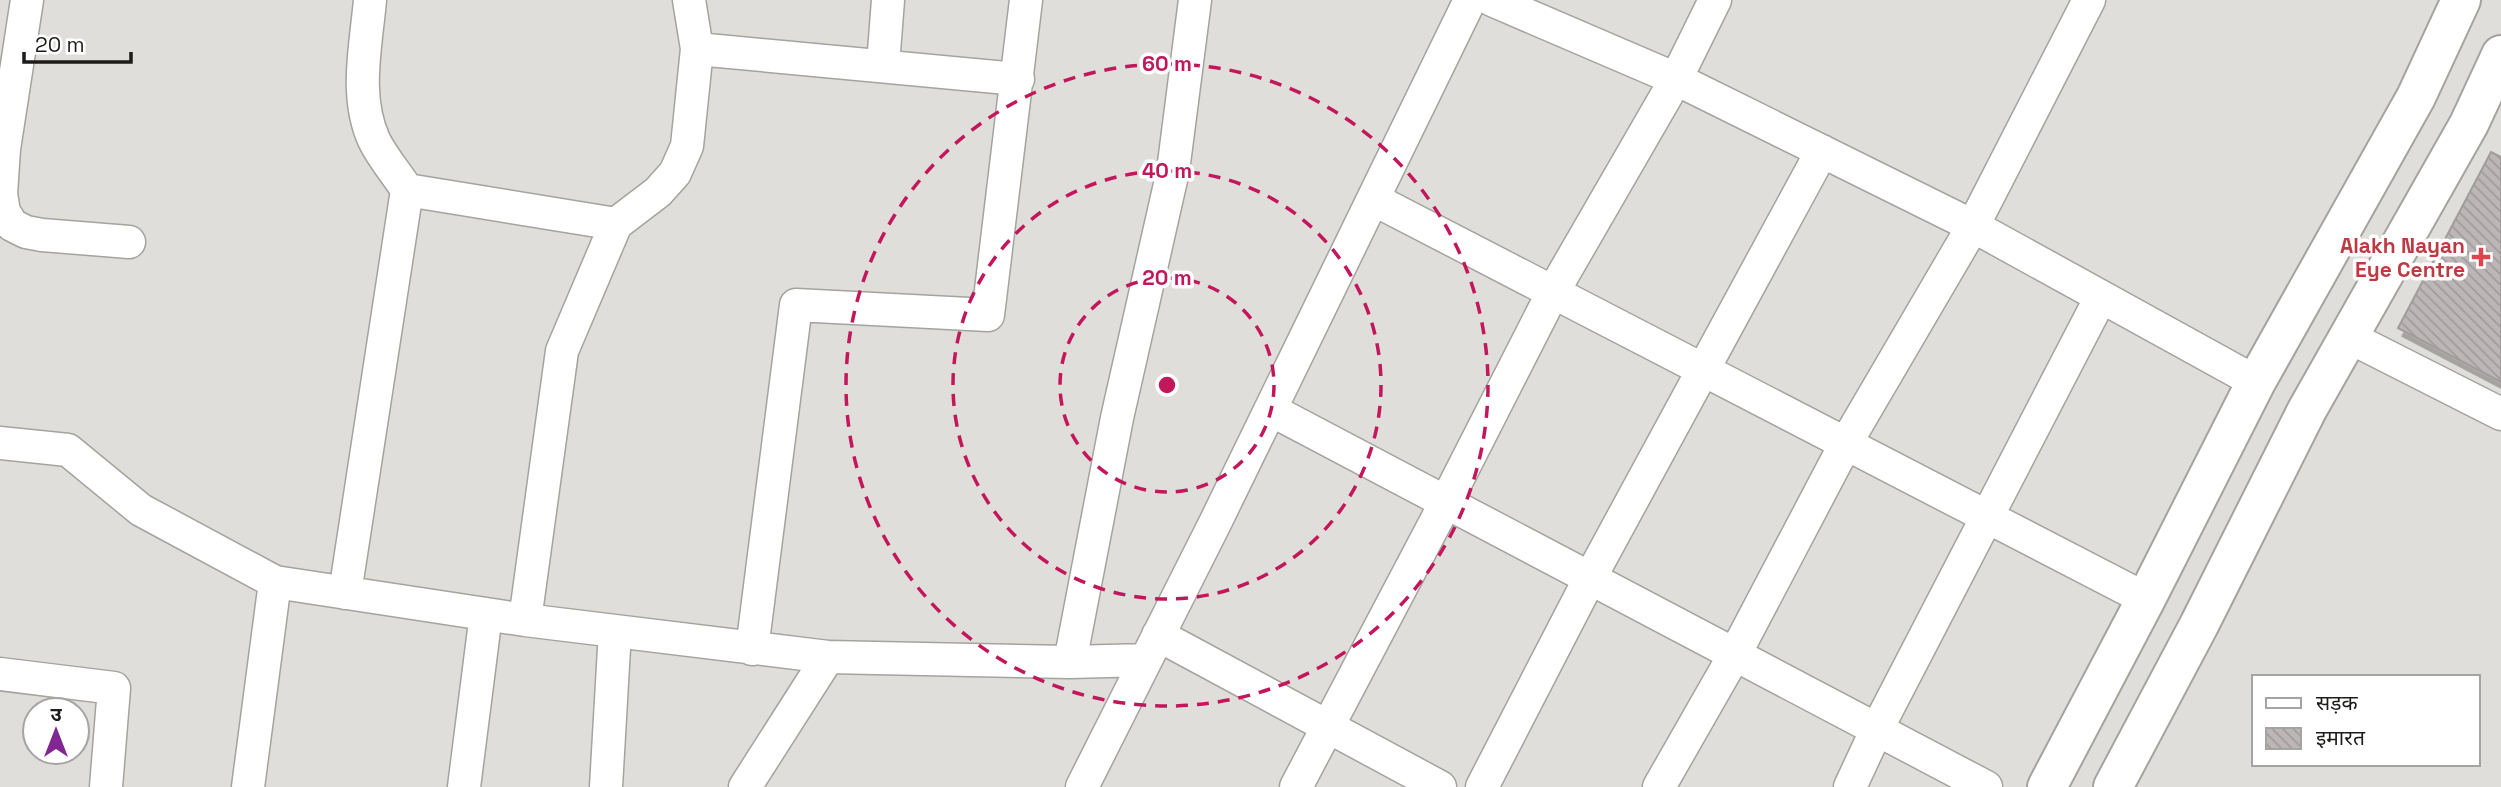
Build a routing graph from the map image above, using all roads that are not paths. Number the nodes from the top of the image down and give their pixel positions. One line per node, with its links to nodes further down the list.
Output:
1 (27, 0): 22 (street)
2 (370, 0): 18 (street)
3 (689, 0): 12 (street)
4 (888, 0): 14 (street)
5 (1027, 0): 15 (street)
6 (1195, 0): 45 (street)
7 (1470, 0): 19 (street)
8 (1492, 0): 16 (street)
9 (1716, 0): 16 (street)
10 (2089, 0): 21 (street)
11 (2461, 0): 27 (main road)
12 (697, 49): 14 (street); 20 (street)
13 (2501, 55): 25 (main road)
14 (883, 65): 15 (street)
15 (1018, 79): 42 (street)
16 (1676, 79): 17 (street); 23 (street)
17 (1822, 151): 21 (street); 26 (street)
18 (407, 190): 20 (street); 36 (street)
19 (1373, 199): 23 (street); 28 (street)
20 (616, 224): 39 (street)
21 (1973, 226): 24 (street); 31 (street)
22 (129, 243)
23 (1553, 292): 26 (street); 32 (street)
24 (2101, 297): 27 (street); 33 (street)
25 (2348, 337): 29 (street); 62 (main road)
26 (1704, 370): 31 (street); 34 (street)
27 (2256, 382): 37 (main road)
28 (1271, 410): 32 (street); 41 (street)
29 (2501, 414)
30 (0, 443): 35 (street)
31 (1846, 443): 33 (street); 43 (street)
32 (1446, 502): 34 (street); 47 (street)
33 (1988, 517): 37 (street); 48 (street)
34 (1590, 578): 43 (street); 57 (street)
35 (275, 582): 36 (street); 50 (street)
36 (345, 593): 38 (street)
37 (2146, 599): 61 (main road)
38 (486, 614): 39 (street); 51 (street)
39 (525, 620): 40 (street)
40 (614, 631): 42 (street); 52 (street)
41 (1152, 648): 45 (street); 47 (street); 54 (street)
42 (752, 649): 44 (street)
43 (1735, 654): 48 (street); 58 (street)
44 (828, 657): 45 (street); 53 (street)
45 (1070, 662)
46 (0, 674): 49 (street)
47 (1327, 726): 55 (street); 56 (street)
48 (1877, 729): 59 (street); 60 (street)
49 (106, 787)
50 (248, 787)
51 (464, 787)
52 (606, 787)
53 (745, 787)
54 (1082, 787)
55 (1296, 787)
56 (1440, 787)
57 (1482, 787)
58 (1660, 787)
59 (1850, 787)
60 (1986, 787)
61 (2047, 787)
62 (2113, 787)

